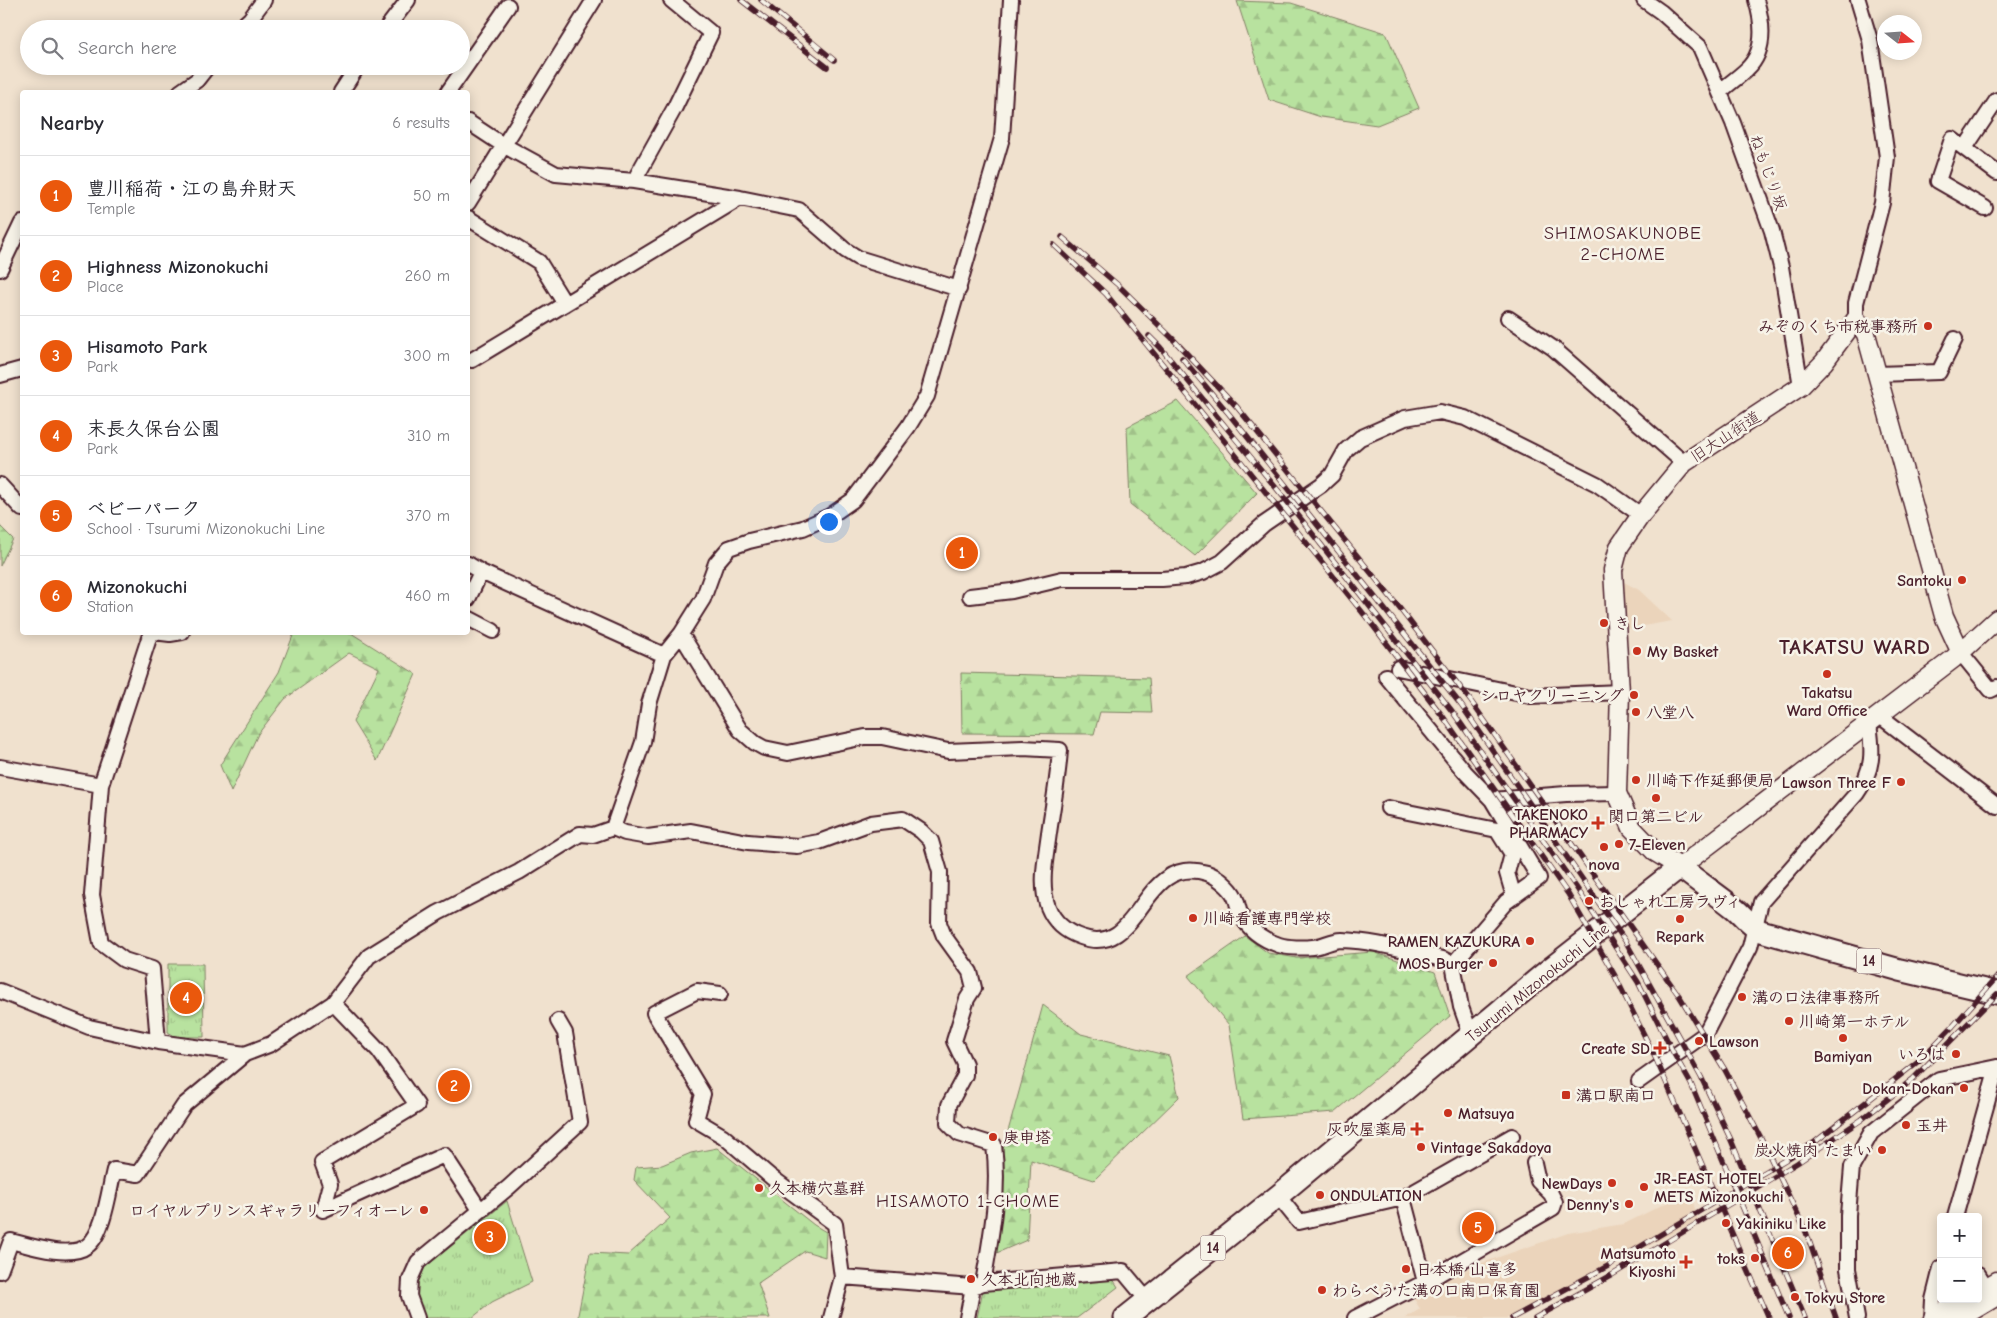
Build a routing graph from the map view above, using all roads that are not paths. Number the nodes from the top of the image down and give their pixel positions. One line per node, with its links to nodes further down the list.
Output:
1 (264, 0): 10 (street)
2 (408, 0): 11 (street)
3 (594, 0): 22 (street)
4 (671, 0): 25 (street)
5 (1011, 0): 32 (street)
6 (1644, 0): 19 (street, ねもじり坂)
7 (1756, 0): 19 (street)
8 (1858, 0): 35 (street)
9 (508, 6): 12 (street)
10 (249, 20)
11 (393, 20)
12 (470, 60)
13 (201, 75): 16 (street)
14 (352, 75): 17 (street)
15 (460, 75): 18 (street)
16 (183, 90)
17 (342, 90)
18 (449, 90)
19 (1720, 92): 41 (street, ねもじり坂)
20 (1997, 100): 23 (street)
21 (470, 123): 22 (street)
22 (503, 145): 25 (street); 27 (street)
23 (1965, 148): 24 (street); 28 (street)
24 (1997, 173)
25 (634, 182): 26 (street)
26 (740, 198): 32 (street); 33 (street)
27 (470, 200)
28 (1985, 208)
29 (470, 219): 33 (street)
30 (20, 227): 31 (street)
31 (0, 269)
32 (959, 288): 53 (street)
33 (566, 304): 37 (street)
34 (1508, 318): 42 (street)
35 (1856, 319): 39 (street); 41 (street, 旧大山街道)
36 (1955, 339): 39 (street)
37 (472, 360)
38 (20, 370): 40 (street)
39 (1877, 374): 55 (street)
40 (0, 376)
41 (1801, 386): 42 (street, 旧大山街道)
42 (1684, 463): 45 (street, 旧大山街道)
43 (0, 485): 44 (street)
44 (20, 507)
45 (1641, 515): 49 (street); 60 (street, 旧大山街道)
46 (470, 565): 47 (street)
47 (480, 572): 48 (street); 56 (street)
48 (470, 594)
49 (970, 596)
50 (470, 619): 52 (street)
51 (1997, 620): 55 (street)
52 (493, 631)
53 (682, 634): 56 (street); 72 (street)
54 (152, 635): 63 (street)
55 (1961, 653): 59 (street); 61 (street)
56 (664, 655): 68 (street)
57 (1398, 668): 60 (street)
58 (1386, 676): 65 (street)
59 (1997, 687)
60 (1620, 692): 64 (street, 旧大山街道)
61 (1874, 720): 66 (street); 69 (street); 71 (street)
62 (0, 767): 63 (street)
63 (102, 785): 79 (street)
64 (1618, 793): 65 (street); 69 (street, 旧大山街道)
65 (1492, 800): 70 (street)
66 (1997, 806)
67 (1388, 808): 70 (street)
68 (613, 828): 76 (street); 93 (street)
69 (1680, 867): 71 (main road, 14); 78 (main road, Tsurumi Mizonokuchi Line / 14)
70 (1514, 896): 72 (street)
71 (1754, 928): 74 (main road, 14); 82 (street)
72 (1453, 964): 78 (street)
73 (0, 990): 79 (street)
74 (1997, 993)
75 (720, 994): 90 (street)
76 (333, 1003): 80 (street); 87 (street)
77 (558, 1021): 87 (street)
78 (1471, 1035): 85 (main road, Tsurumi Mizonokuchi Line / 14)
79 (158, 1042): 80 (street)
80 (245, 1054): 89 (street)
81 (1997, 1067): 88 (street); 102 (street)
82 (1639, 1081)
83 (1512, 1136): 86 (street)
84 (1534, 1163): 91 (street)
85 (1278, 1196): 86 (street); 95 (main road, Tsurumi Mizonokuchi Line / 14)
86 (1402, 1198): 91 (street)
87 (480, 1210): 97 (street)
88 (1956, 1213)
89 (0, 1272)
90 (842, 1277): 93 (street); 98 (street)
91 (1425, 1282): 101 (street)
92 (1937, 1284): 103 (street)
93 (978, 1285): 95 (street); 99 (street)
94 (1987, 1286): 104 (street)
95 (1148, 1301): 100 (main road, Tsurumi Mizonokuchi Line / 14)
96 (1958, 1303): 103 (street)
97 (417, 1318)
98 (831, 1318)
99 (967, 1318)
100 (1125, 1318)
101 (1354, 1318)
102 (1857, 1318)
103 (1932, 1318)
104 (1960, 1318)

